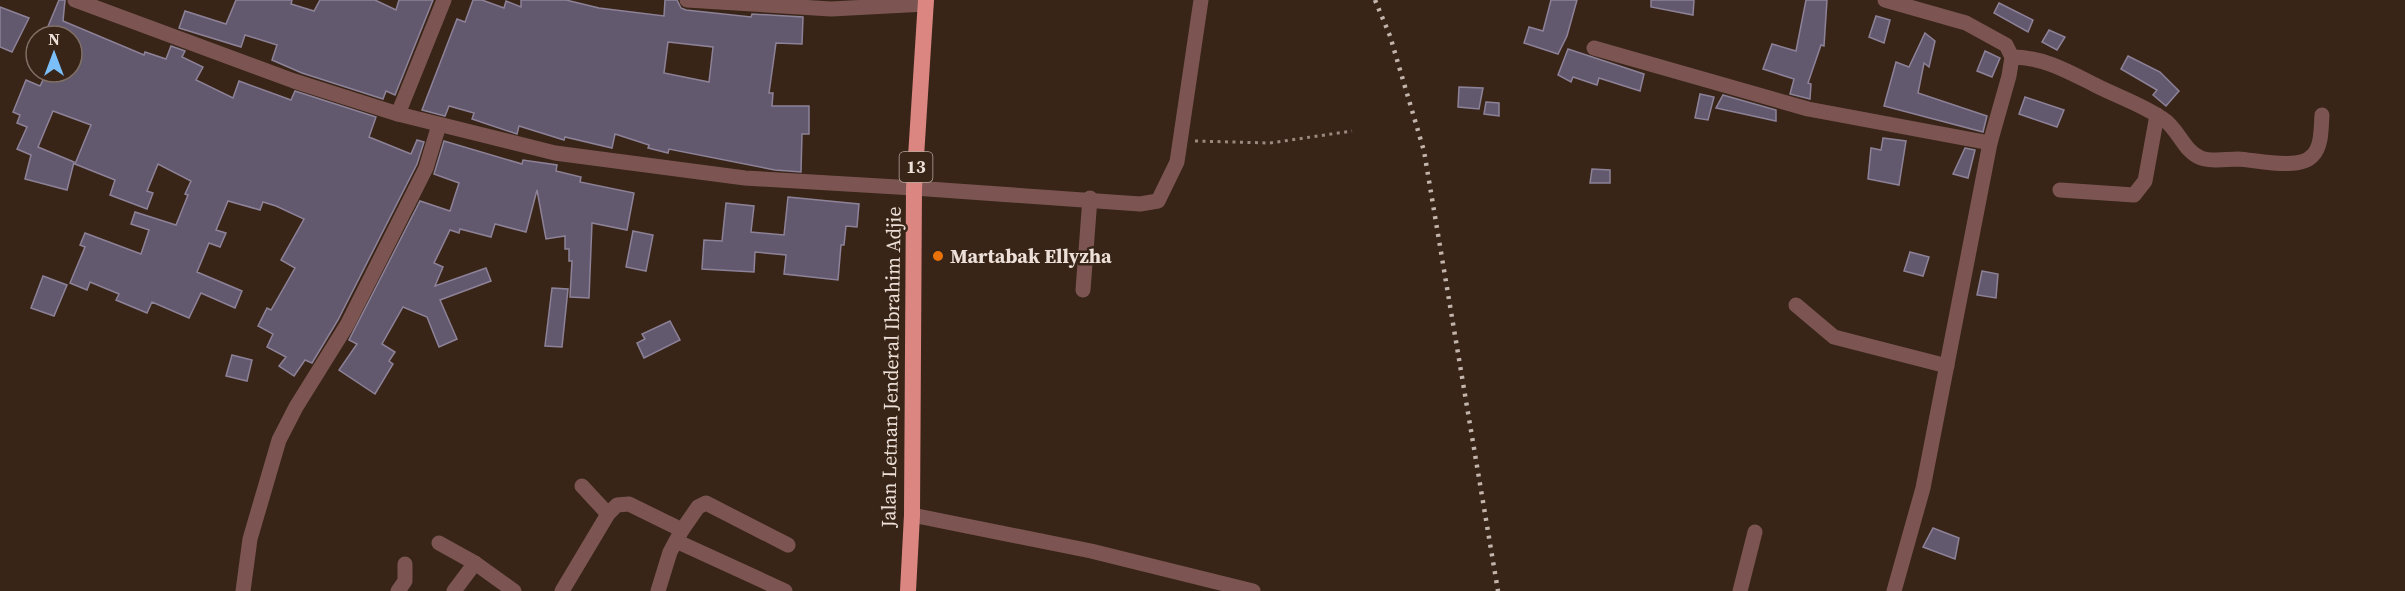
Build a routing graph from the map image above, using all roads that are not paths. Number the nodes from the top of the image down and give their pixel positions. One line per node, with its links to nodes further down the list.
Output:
1 (75, 0): 10 (street)
2 (444, 0): 10 (street)
3 (687, 0): 6 (street)
4 (1202, 0): 17 (street)
5 (1885, 0): 9 (street)
6 (729, 2): 7 (street)
7 (926, 2): 15 (highway, Jalan Letnan Jenderal Ibrahim Adjie / 13)
8 (1594, 48): 14 (street)
9 (2012, 57): 11 (street); 14 (street)
10 (398, 114): 13 (street)
11 (2157, 115): 12 (street); 16 (street)
12 (2322, 116)
13 (438, 125): 15 (street); 30 (street)
14 (1990, 143): 20 (street)
15 (914, 188): 17 (street); 23 (highway, Jalan Letnan Jenderal Ibrahim Adjie / 13)
16 (2060, 190)
17 (1090, 198): 18 (street)
18 (1083, 290)
19 (1796, 305): 20 (street)
20 (1947, 366): 40 (street)
21 (582, 486): 22 (street)
22 (608, 514): 25 (street); 34 (street)
23 (912, 515): 37 (highway, Jalan Letnan Jenderal Ibrahim Adjie / 13); 38 (street)
24 (1755, 532): 39 (street)
25 (679, 535): 27 (street); 35 (street); 36 (street)
26 (438, 543): 28 (street)
27 (788, 545)
28 (475, 563): 32 (street); 33 (street)
29 (405, 564): 31 (street)
30 (243, 591)
31 (399, 591)
32 (454, 591)
33 (514, 591)
34 (562, 591)
35 (658, 591)
36 (785, 591)
37 (908, 591)
38 (1253, 591)
39 (1740, 591)
40 (1894, 591)

